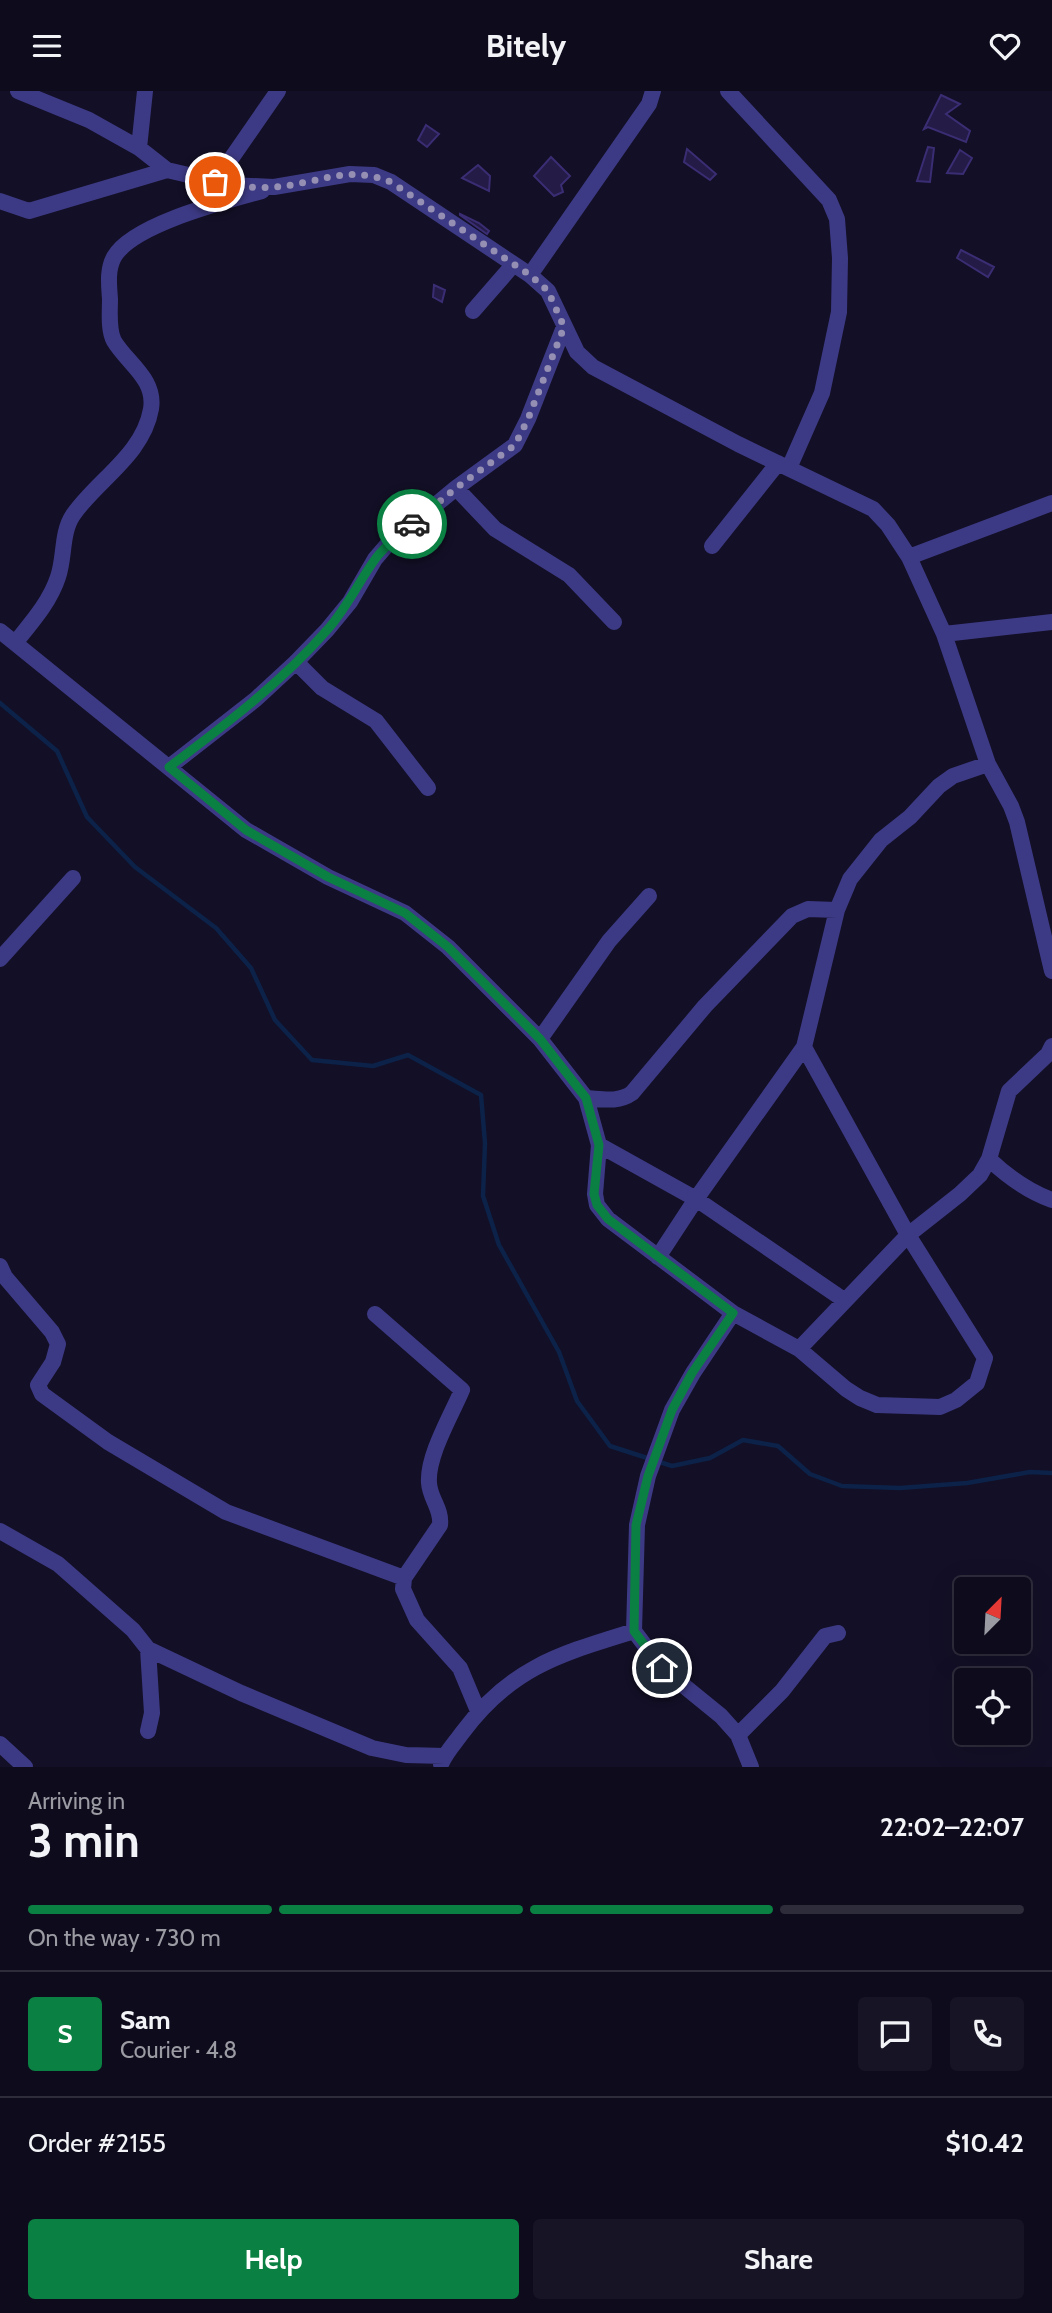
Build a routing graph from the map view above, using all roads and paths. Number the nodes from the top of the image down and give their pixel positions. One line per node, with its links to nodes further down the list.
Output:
1 (18, 91): 6 (street)
2 (145, 91): 6 (street)
3 (278, 91): 8 (street)
4 (653, 91): 12 (street)
5 (728, 91): 15 (street)
6 (139, 148): 7 (street)
7 (167, 170): 8 (street); 10 (street)
8 (215, 182): 9 (street)
9 (274, 187): 11 (street); 24 (street)
10 (0, 201)
11 (513, 265): 12 (street); 13 (street)
12 (530, 275): 14 (street)
13 (473, 311)
14 (564, 327): 15 (street); 16 (street)
15 (783, 465): 18 (street); 19 (street)
16 (456, 488): 20 (street); 25 (street)
17 (1052, 503): 19 (street)
18 (712, 546)
19 (909, 557): 23 (street)
20 (614, 622)
21 (1052, 622): 23 (street)
22 (0, 631): 24 (street)
23 (944, 634): 26 (street)
24 (15, 643): 27 (street)
25 (296, 662): 27 (street); 28 (street)
26 (988, 764): 31 (street); 33 (street)
27 (169, 767): 34 (street)
28 (428, 788)
29 (73, 879): 32 (street)
30 (649, 896): 34 (street)
31 (837, 910): 36 (street); 37 (street)
32 (0, 958)
33 (1052, 971)
34 (540, 1039): 37 (street)
35 (1052, 1046): 39 (street)
36 (804, 1047): 40 (street); 42 (street)
37 (586, 1098): 38 (street)
38 (599, 1145): 40 (street); 43 (street)
39 (989, 1159): 41 (street); 42 (street)
40 (696, 1199): 43 (street); 45 (street)
41 (1052, 1200)
42 (908, 1235): 45 (street); 48 (street)
43 (658, 1257): 46 (street)
44 (0, 1266): 50 (street)
45 (844, 1300): 48 (street)
46 (733, 1313): 48 (street); 51 (street)
47 (376, 1314): 50 (street)
48 (799, 1349)
49 (0, 1531): 53 (street)
50 (404, 1579): 54 (street)
51 (634, 1631): 54 (street); 56 (street)
52 (838, 1633): 56 (street)
53 (148, 1649): 55 (street); 58 (street)
54 (478, 1711): 58 (street)
55 (148, 1731)
56 (738, 1735): 60 (street)
57 (0, 1744): 59 (street)
58 (442, 1762)
59 (25, 1767)
60 (751, 1767)

